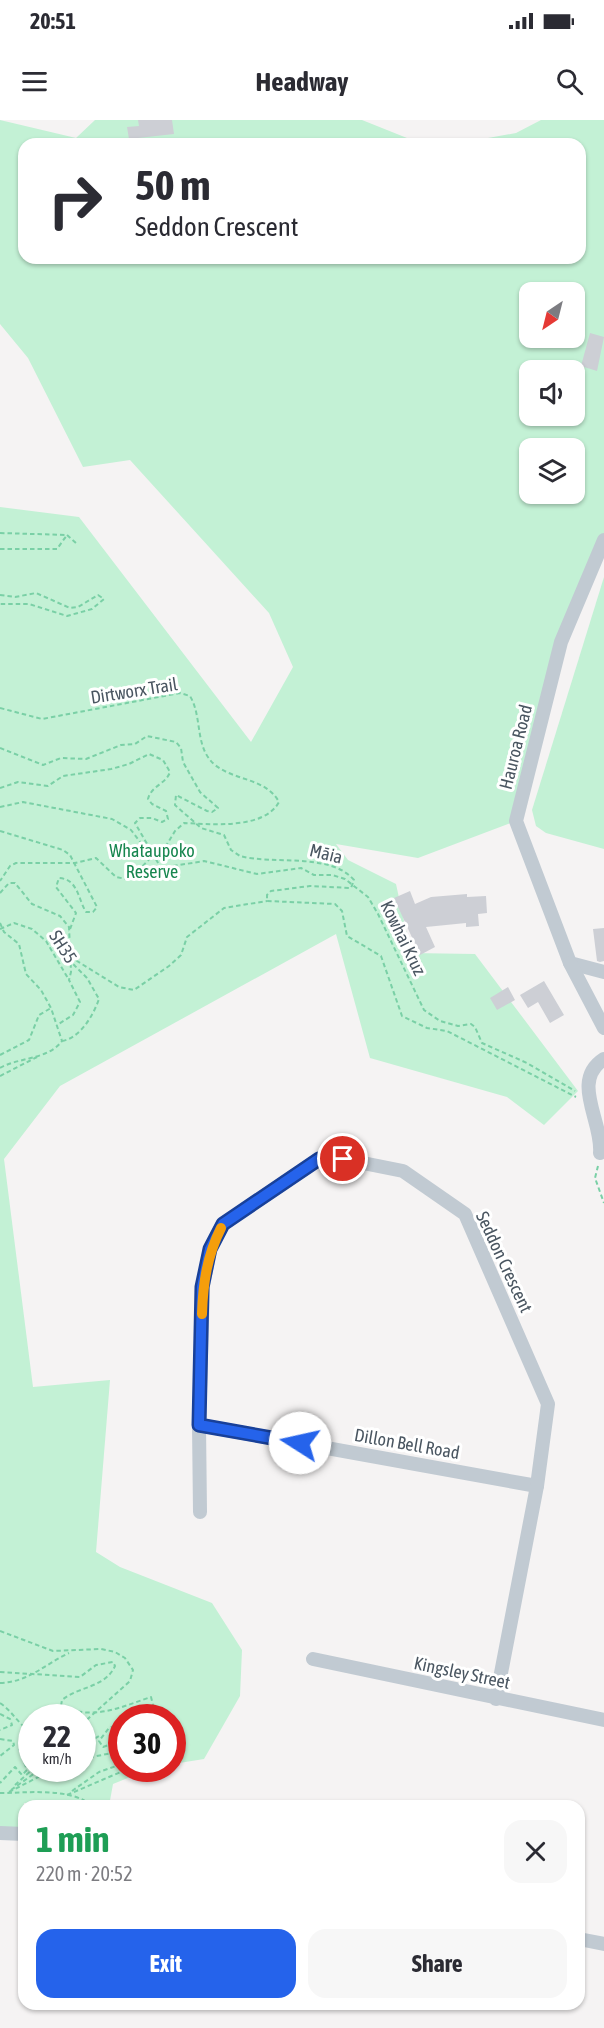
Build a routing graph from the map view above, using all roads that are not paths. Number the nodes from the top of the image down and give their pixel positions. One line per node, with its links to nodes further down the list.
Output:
1 (604, 540): 2 (street, Hauroa Road)
2 (570, 963): 3 (street); 4 (street, Hauroa Road)
3 (604, 972)
4 (604, 1028)
5 (604, 1059): 6 (street)
6 (600, 1153)
7 (199, 1425): 8 (street, Dillon Bell Road); 8 (street, Seddon Crescent); 9 (street, Seddon Crescent)
8 (537, 1486): 11 (street, Seddon Crescent)
9 (200, 1512)
10 (313, 1659): 11 (street, Kingsley Street)
11 (496, 1699): 12 (street, Kingsley Street)
12 (604, 1720)
13 (0, 1833): 14 (street)
14 (18, 1834)
15 (585, 1940): 16 (street)
16 (604, 1944)

